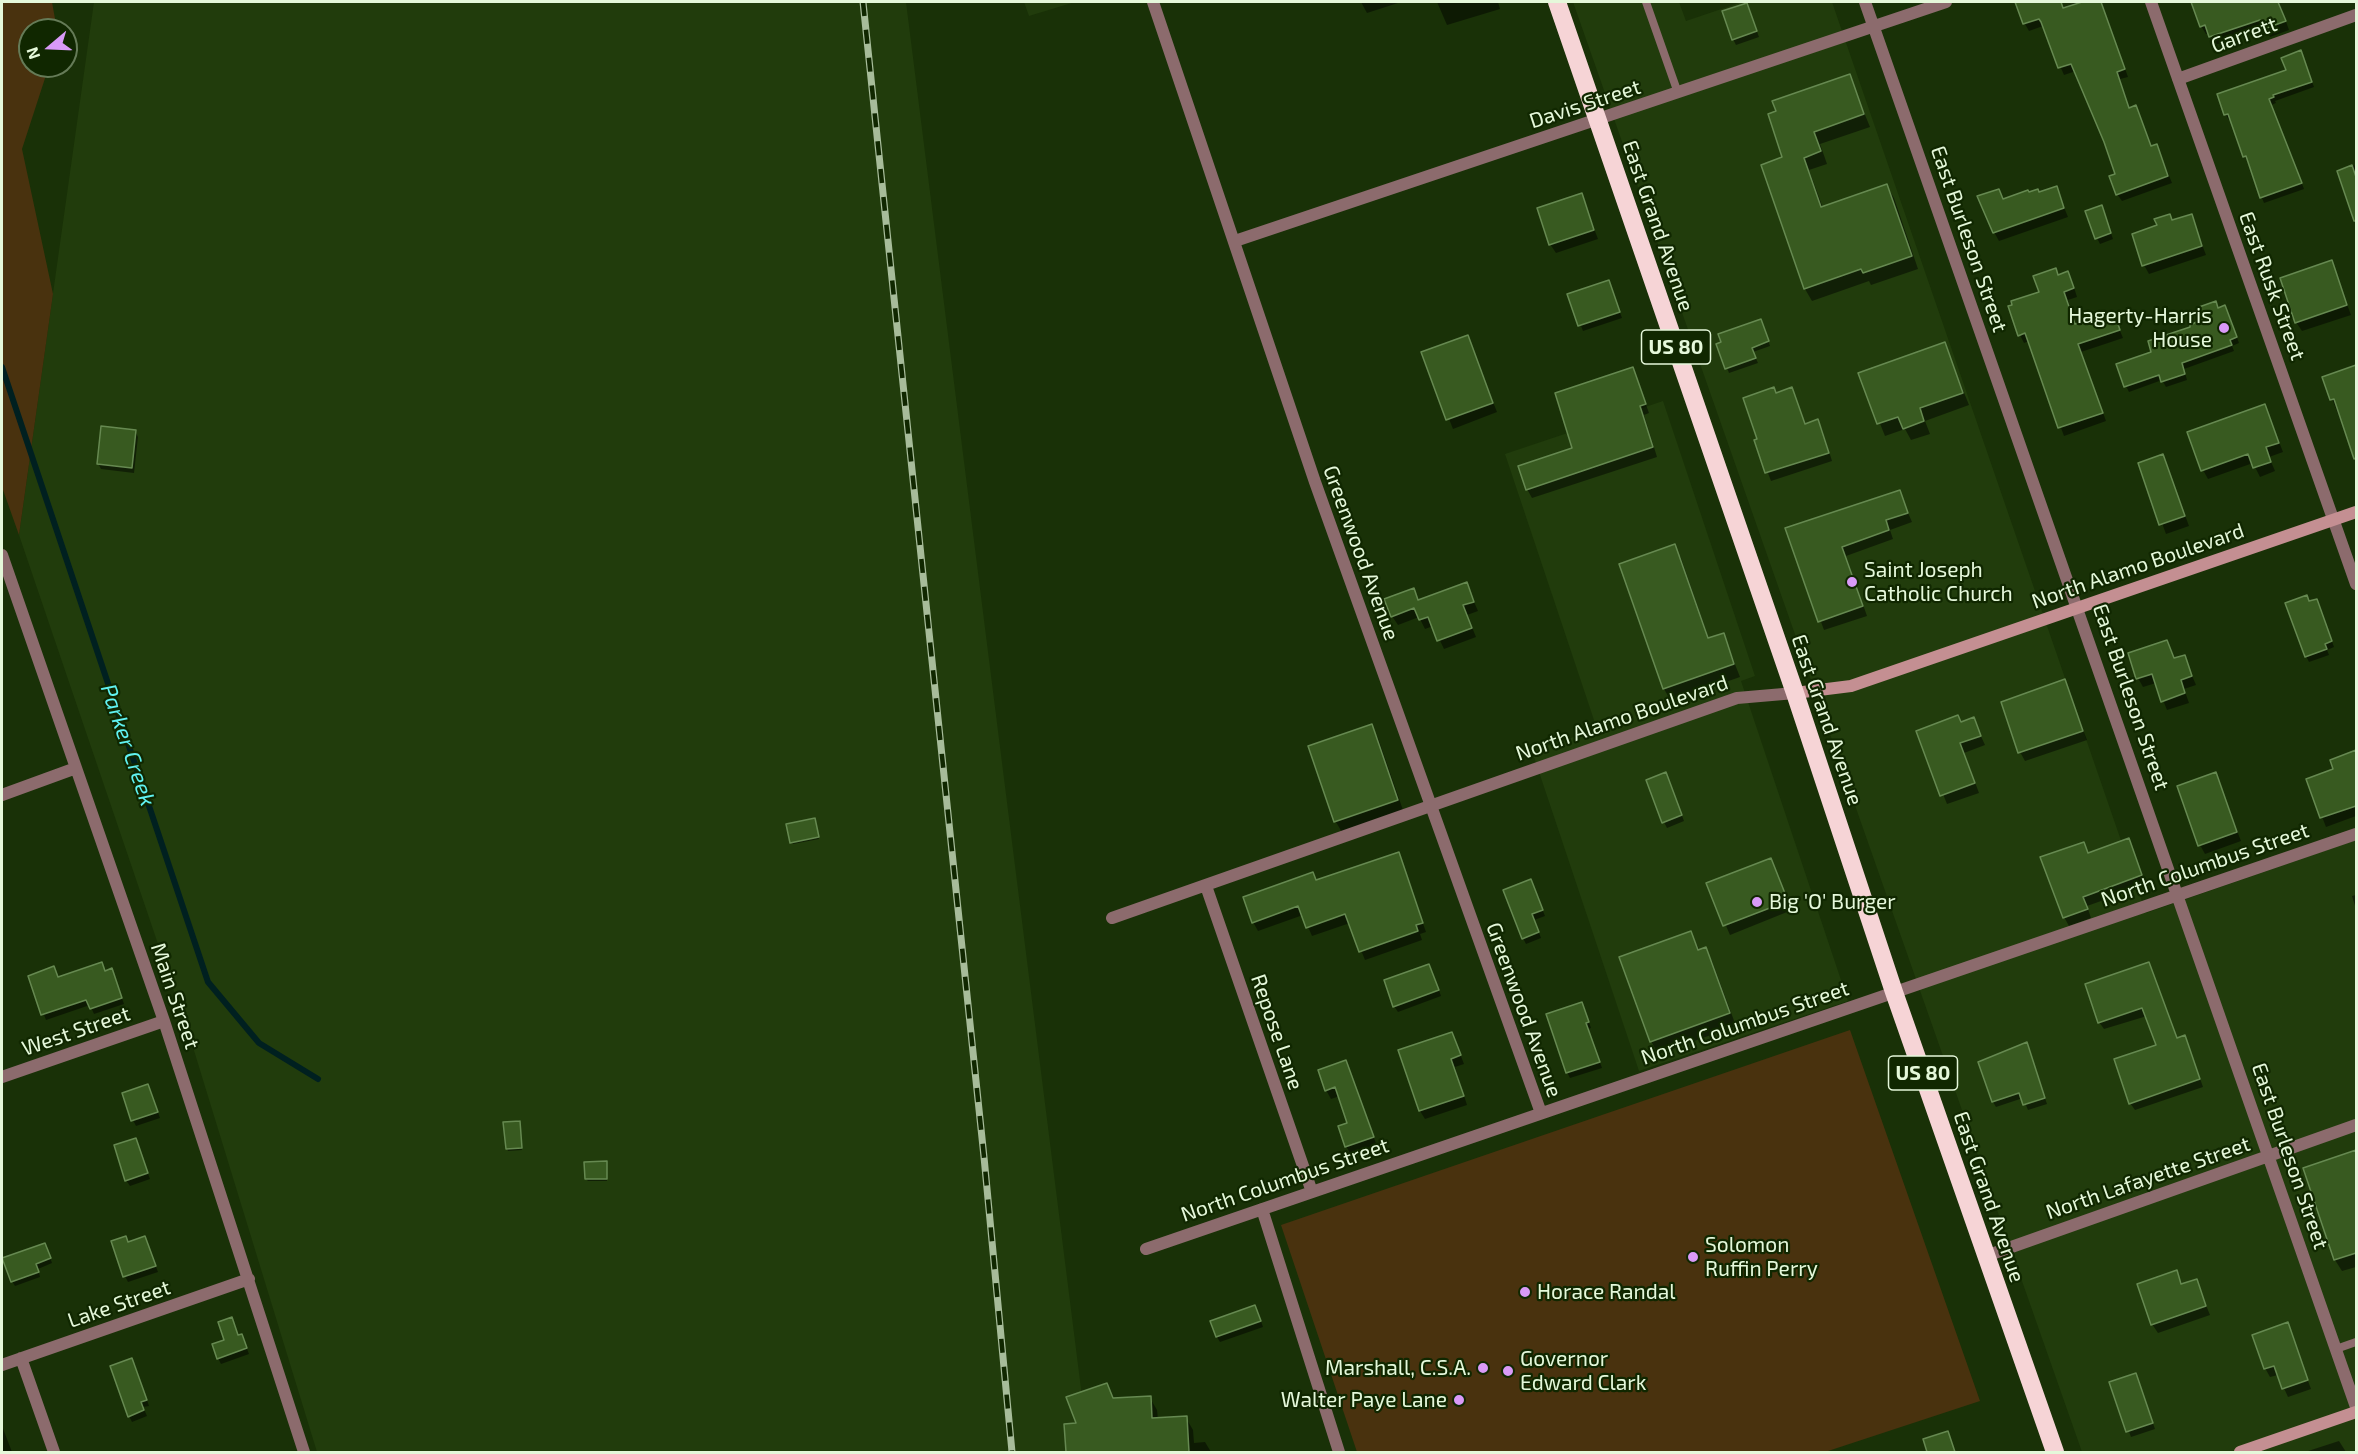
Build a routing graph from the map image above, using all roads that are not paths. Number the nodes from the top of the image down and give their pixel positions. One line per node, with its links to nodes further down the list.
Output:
1 (1154, 2): 12 (street, Greenwood Avenue)
2 (1557, 2): 11 (highway, East Grand Avenue / US 80)
3 (1646, 2): 10 (lane)
4 (1865, 2): 8 (street, East Burleson Street)
5 (1946, 2): 8 (street, Davis Street)
6 (2151, 2): 9 (street, East Rusk Street)
7 (2356, 15): 9 (street, Garrett)
8 (1874, 27): 10 (street, Davis Street); 17 (street, East Burleson Street)
9 (2178, 79): 14 (street, East Rusk Street)
10 (1678, 93): 11 (street, Davis Street)
11 (1598, 120): 12 (street, Davis Street); 18 (highway, East Grand Avenue / US 80)
12 (1235, 241): 21 (street, Greenwood Avenue)
13 (2356, 512): 14 (street, North Alamo Boulevard)
14 (2334, 520): 16 (street, East Rusk Street); 17 (street, North Alamo Boulevard)
15 (2, 555): 19 (street, Main Street)
16 (2356, 584)
17 (2079, 607): 18 (street, North Alamo Boulevard); 24 (street, East Burleson Street)
18 (1795, 693): 21 (street, North Alamo Boulevard); 26 (highway, East Grand Avenue / US 80)
19 (76, 768): 20 (street); 27 (street, Main Street)
20 (2, 795)
21 (1430, 805): 23 (street, North Alamo Boulevard); 29 (street, Greenwood Avenue)
22 (2356, 834): 24 (street, North Columbus Street)
23 (1206, 886): 25 (street, North Alamo Boulevard); 32 (street, Repose Lane)
24 (2179, 894): 26 (street, North Columbus Street); 31 (street, East Burleson Street)
25 (1112, 918)
26 (1894, 992): 29 (street, North Columbus Street); 35 (highway, East Grand Avenue / US 80)
27 (164, 1021): 28 (street, West Street); 36 (street, Main Street)
28 (2, 1077)
29 (1541, 1113): 32 (street, North Columbus Street)
30 (2356, 1125): 31 (street, North Lafayette Street)
31 (2269, 1156): 35 (street, North Lafayette Street); 38 (street, East Burleson Street)
32 (1312, 1192): 33 (street, North Columbus Street)
33 (1262, 1209): 34 (street, North Columbus Street); 45 (street)
34 (1146, 1249)
35 (1986, 1256): 46 (highway, East Grand Avenue / US 80)
36 (249, 1279): 39 (street, Lake Street); 44 (street, Main Street)
37 (2356, 1342): 38 (lane)
38 (2336, 1349): 41 (street, East Burleson Street)
39 (21, 1358): 40 (street, Lake Street); 43 (street)
40 (2, 1364)
41 (2356, 1407)
42 (2356, 1412): 47 (street)
43 (54, 1452)
44 (304, 1452)
45 (1339, 1452)
46 (2055, 1452)
47 (2240, 1452)

